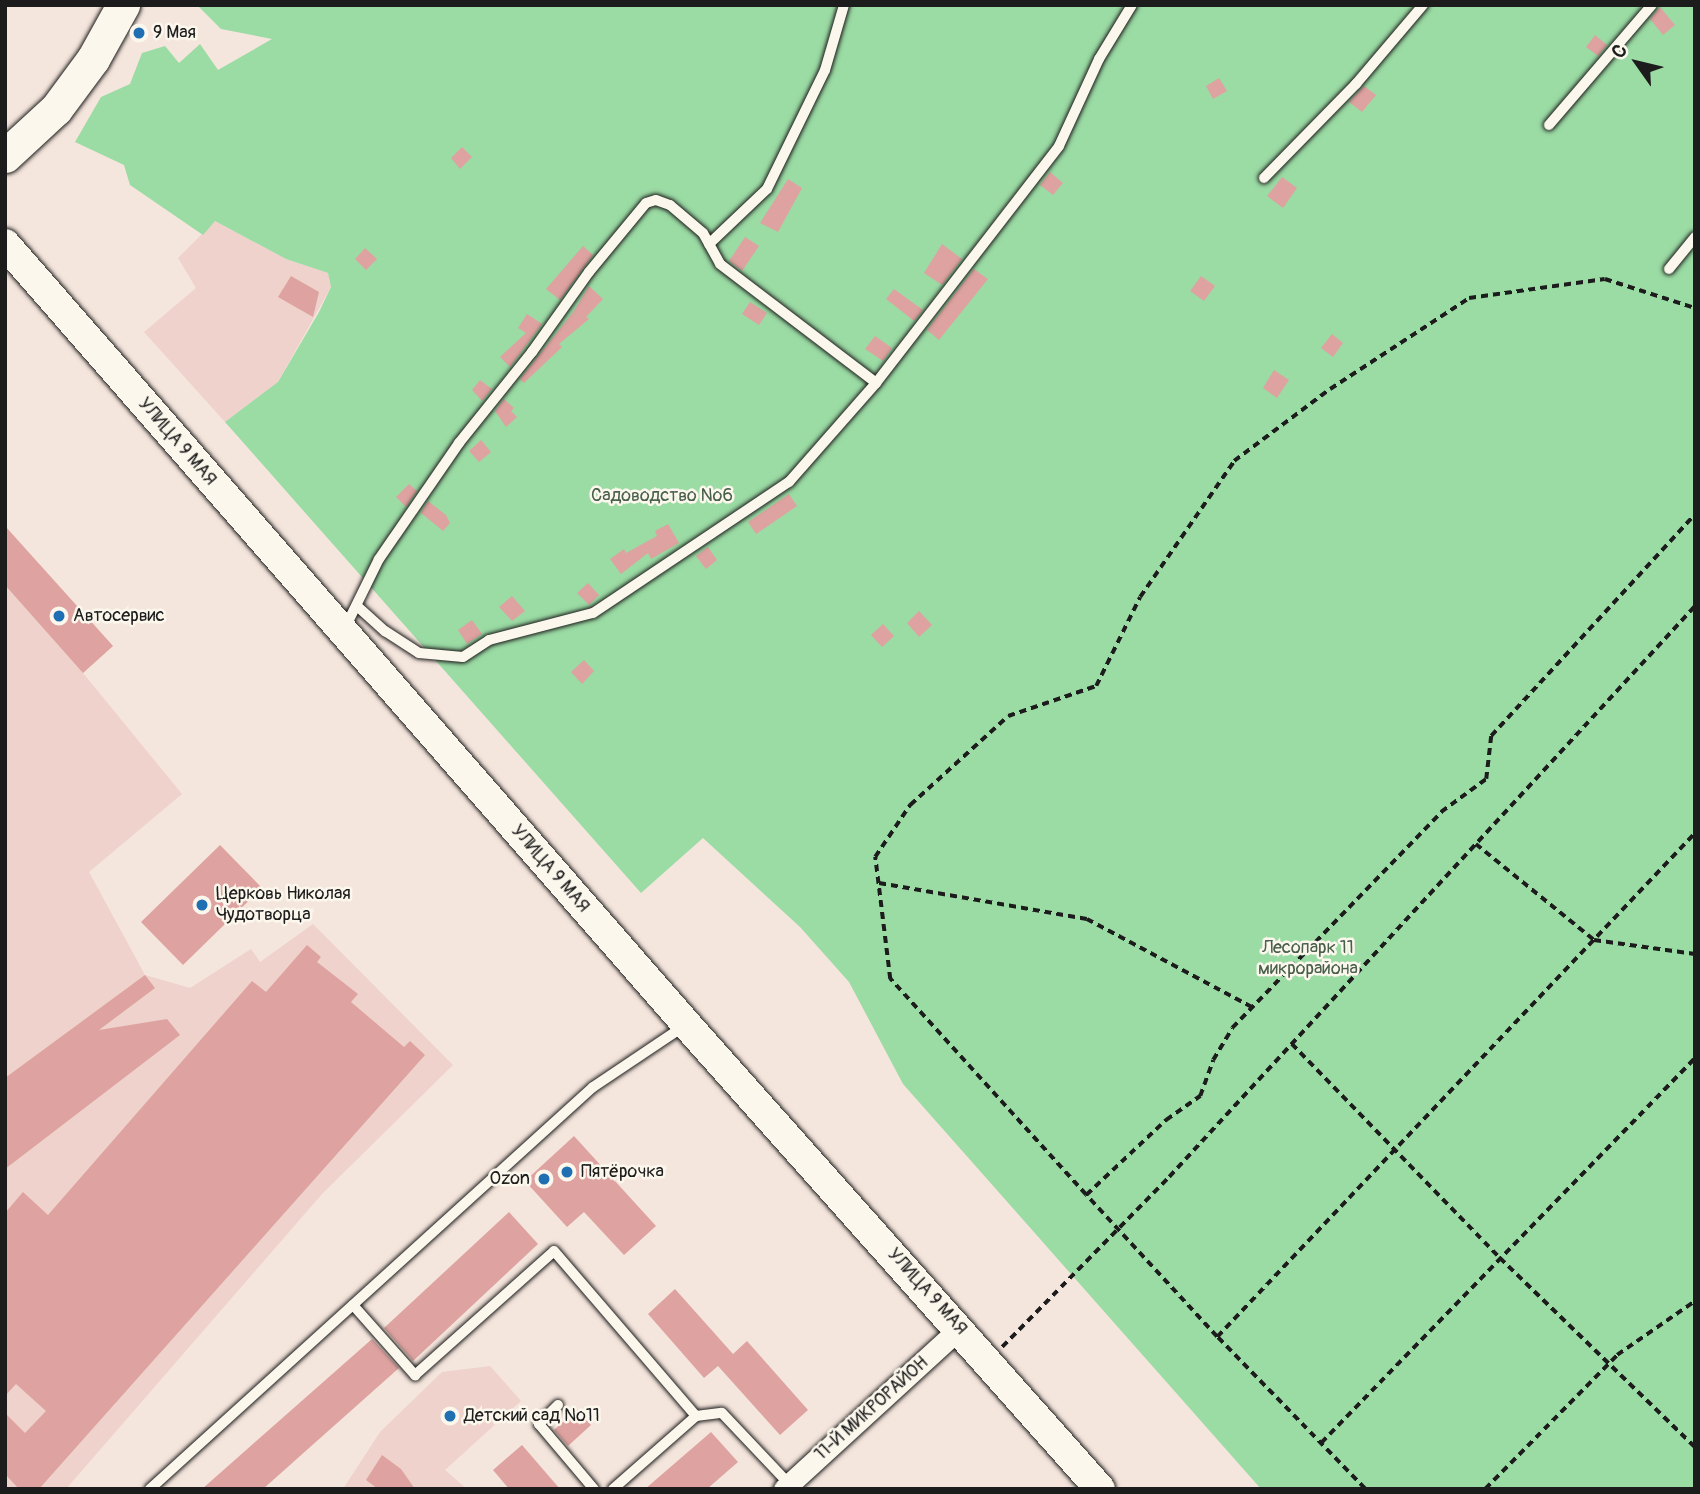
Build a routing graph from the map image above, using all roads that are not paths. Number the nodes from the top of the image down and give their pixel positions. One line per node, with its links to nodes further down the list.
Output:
1 (844, 5): 11 (lane)
2 (1132, 5): 13 (lane)
3 (1423, 5): 8 (lane)
4 (1652, 5): 6 (lane)
5 (121, 6): 7 (main road)
6 (1549, 125)
7 (5, 156)
8 (1264, 178)
9 (1695, 237): 12 (lane)
10 (5, 244): 15 (main road, УЛИЦА 9 МАЯ)
11 (709, 244): 13 (lane); 14 (lane)
12 (1669, 268)
13 (876, 383): 14 (lane)
14 (357, 606): 15 (lane)
15 (342, 633): 16 (main road, УЛИЦА 9 МАЯ)
16 (687, 1025): 17 (lane); 18 (main road, УЛИЦА 9 МАЯ)
17 (353, 1305): 20 (lane); 22 (lane)
18 (960, 1328): 21 (street, 11-Й МИКРОРАЙОН); 25 (main road, УЛИЦА 9 МАЯ)
19 (558, 1405): 23 (lane)
20 (696, 1416): 21 (lane); 24 (lane)
21 (789, 1487)
22 (150, 1489)
23 (594, 1489)
24 (612, 1489)
25 (1100, 1489)

